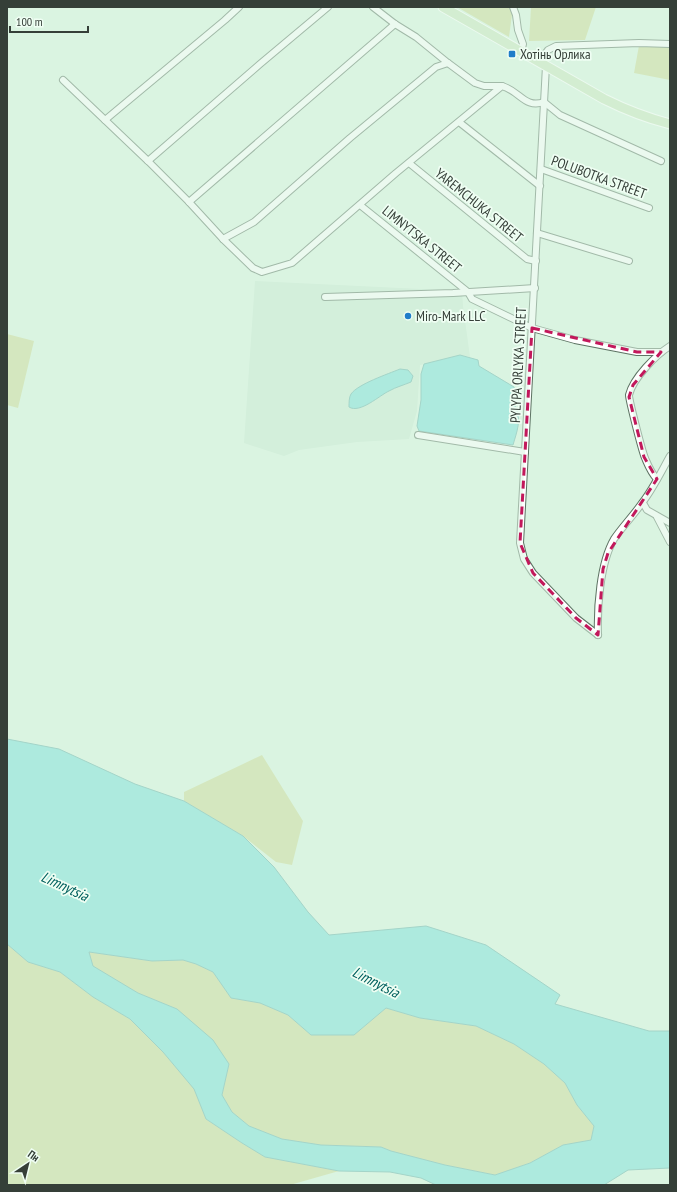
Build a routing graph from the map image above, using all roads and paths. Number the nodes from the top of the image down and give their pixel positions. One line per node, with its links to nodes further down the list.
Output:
1 (239, 7): 14 (street)
2 (328, 7): 17 (street)
3 (373, 7): 6 (street)
4 (443, 7): 8 (main road)
5 (513, 7): 8 (street)
6 (395, 24): 9 (street); 22 (street)
7 (670, 44): 10 (street)
8 (521, 52): 10 (main road)
9 (448, 63): 12 (street); 26 (street)
10 (542, 64): 13 (street, PYLYPA ORLYKA STREET); 16 (main road)
11 (63, 80): 14 (street)
12 (502, 86): 13 (street); 15 (street)
13 (544, 102): 18 (street); 20 (street, PYLYPA ORLYKA STREET)
14 (105, 120): 17 (street)
15 (459, 122): 19 (street); 21 (street)
16 (670, 124)
17 (148, 161): 22 (street)
18 (661, 161)
19 (409, 163): 23 (street); 27 (street, YAREMCHUKA STREET)
20 (541, 169): 21 (street, PYLYPA ORLYKA STREET); 24 (street, POLUBOTKA STREET)
21 (540, 186): 25 (street, PYLYPA ORLYKA STREET)
22 (189, 202): 26 (street)
23 (360, 205): 26 (street); 30 (street, LIMNYTSKA STREET)
24 (649, 208)
25 (538, 233): 27 (street, PYLYPA ORLYKA STREET); 28 (street)
26 (223, 239)
27 (536, 261): 29 (street, PYLYPA ORLYKA STREET)
28 (629, 261)
29 (535, 288): 30 (street); 32 (street, PYLYPA ORLYKA STREET)
30 (468, 292): 31 (street); 32 (street, LIMNYTSKA STREET)
31 (325, 297)
32 (532, 328): 34 (street, LIMNYTSKA STREET); 36 (street, PYLYPA ORLYKA STREET)
33 (670, 346): 34 (street)
34 (661, 352): 38 (street)
35 (418, 435): 36 (street)
36 (525, 452): 39 (street, PYLYPA ORLYKA STREET)
37 (670, 456): 38 (street)
38 (657, 479): 39 (street)
39 (643, 503): 40 (street)
40 (656, 516): 41 (street); 42 (street)
41 (670, 524)
42 (670, 542)

